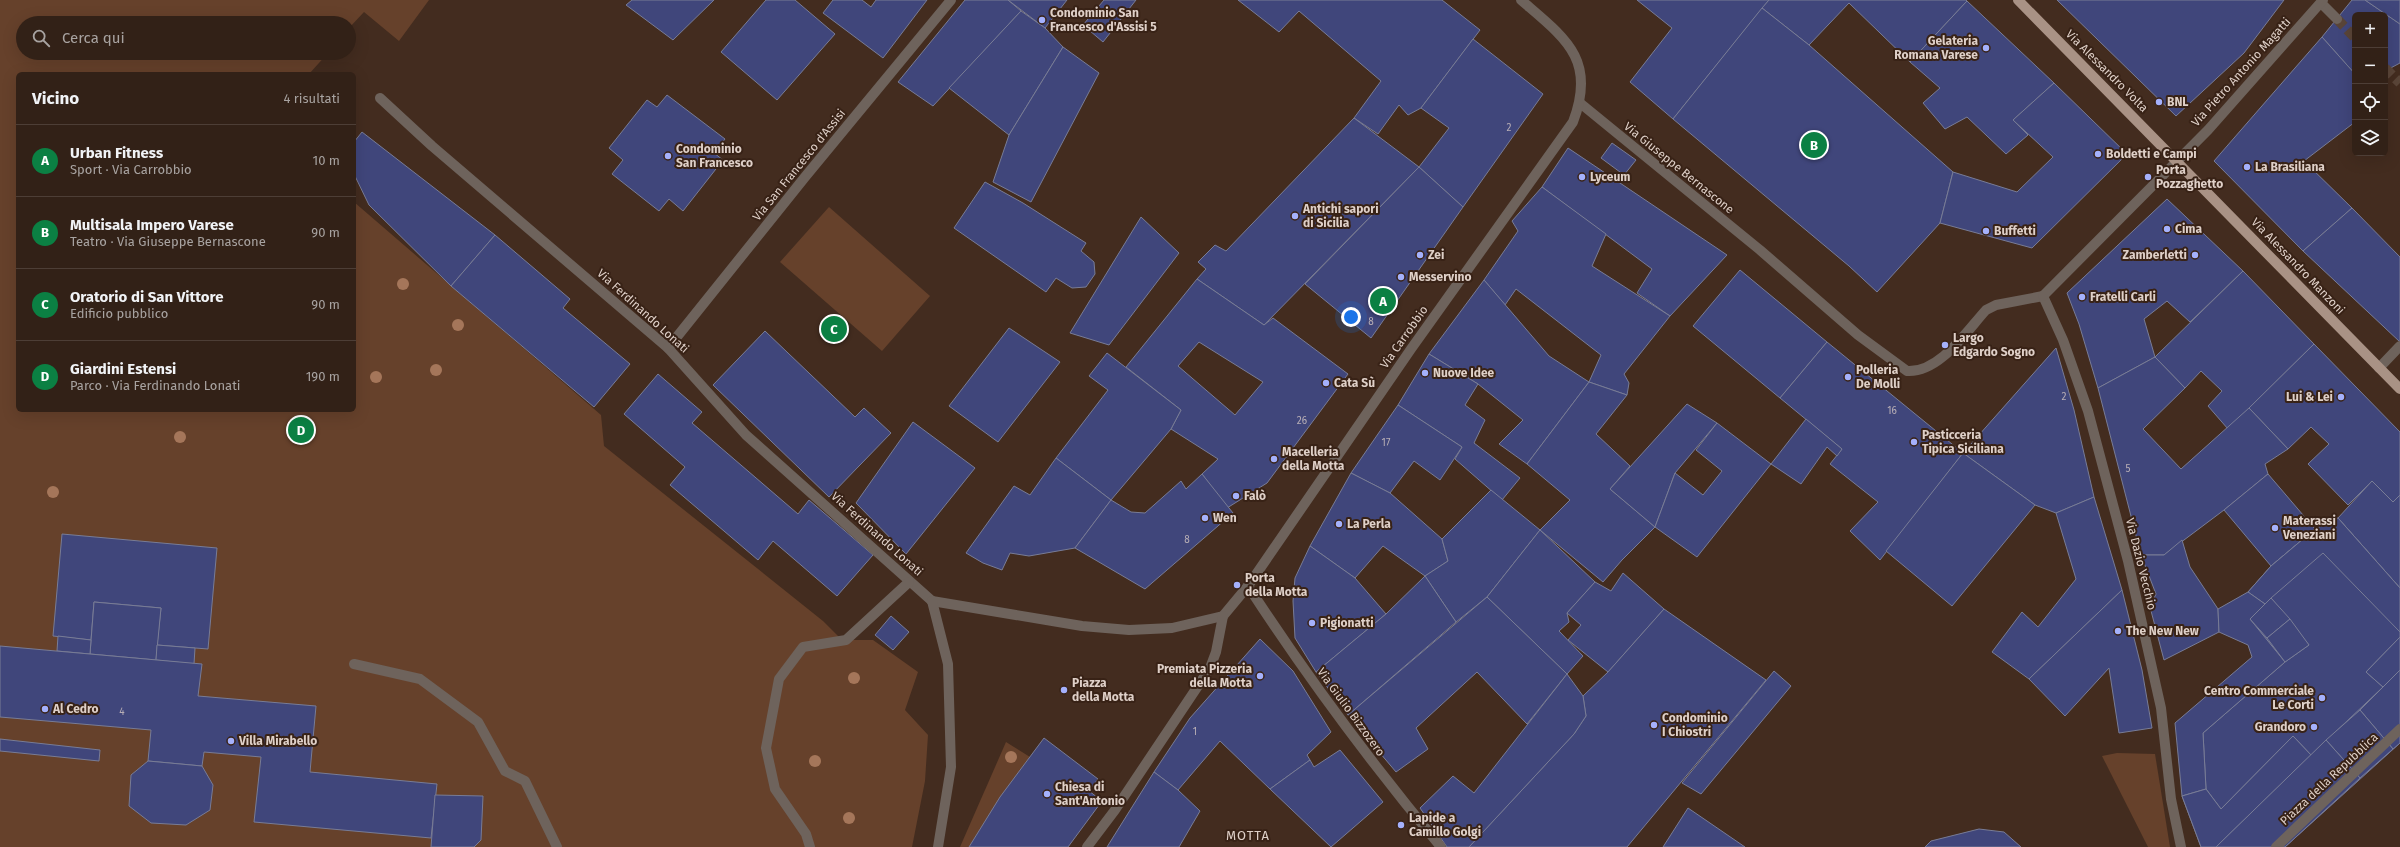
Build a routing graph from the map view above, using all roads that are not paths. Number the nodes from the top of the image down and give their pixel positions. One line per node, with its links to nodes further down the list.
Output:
1 (951, 0): 11 (street, Via San Francesco d'Assisi)
2 (1521, 0): 7 (street)
3 (2018, 0): 8 (main road, Via Alessandro Volta)
4 (2322, 2): 5 (street); 8 (street, Via Pietro Antonio Magatti)
5 (2337, 19)
6 (380, 98): 11 (street, Via Ferdinando Lonati)
7 (1580, 104): 9 (street, Via Giuseppe Bernascone); 15 (street, Via Carrobbio)
8 (2177, 161): 9 (street); 12 (main road, Via Alessandro Manzoni)
9 (2043, 296): 25 (street, Via Dazio Vecchio)
10 (2400, 346): 12 (street)
11 (668, 348): 14 (street, Via Ferdinando Lonati)
12 (2379, 368): 13 (main road, Via Alessandro Manzoni)
13 (2400, 389)
14 (909, 582): 16 (street, Via Ferdinando Lonati); 21 (street)
15 (1248, 586): 17 (street); 24 (street, Via Giulio Bizzozero)
16 (932, 601): 17 (street); 22 (street)
17 (1223, 616): 23 (street)
18 (354, 664): 20 (street)
19 (2400, 730): 26 (street, Piazza della Repubblica)
20 (557, 847)
21 (810, 847)
22 (938, 847)
23 (1087, 847)
24 (1441, 847)
25 (2181, 847)
26 (2276, 847)

